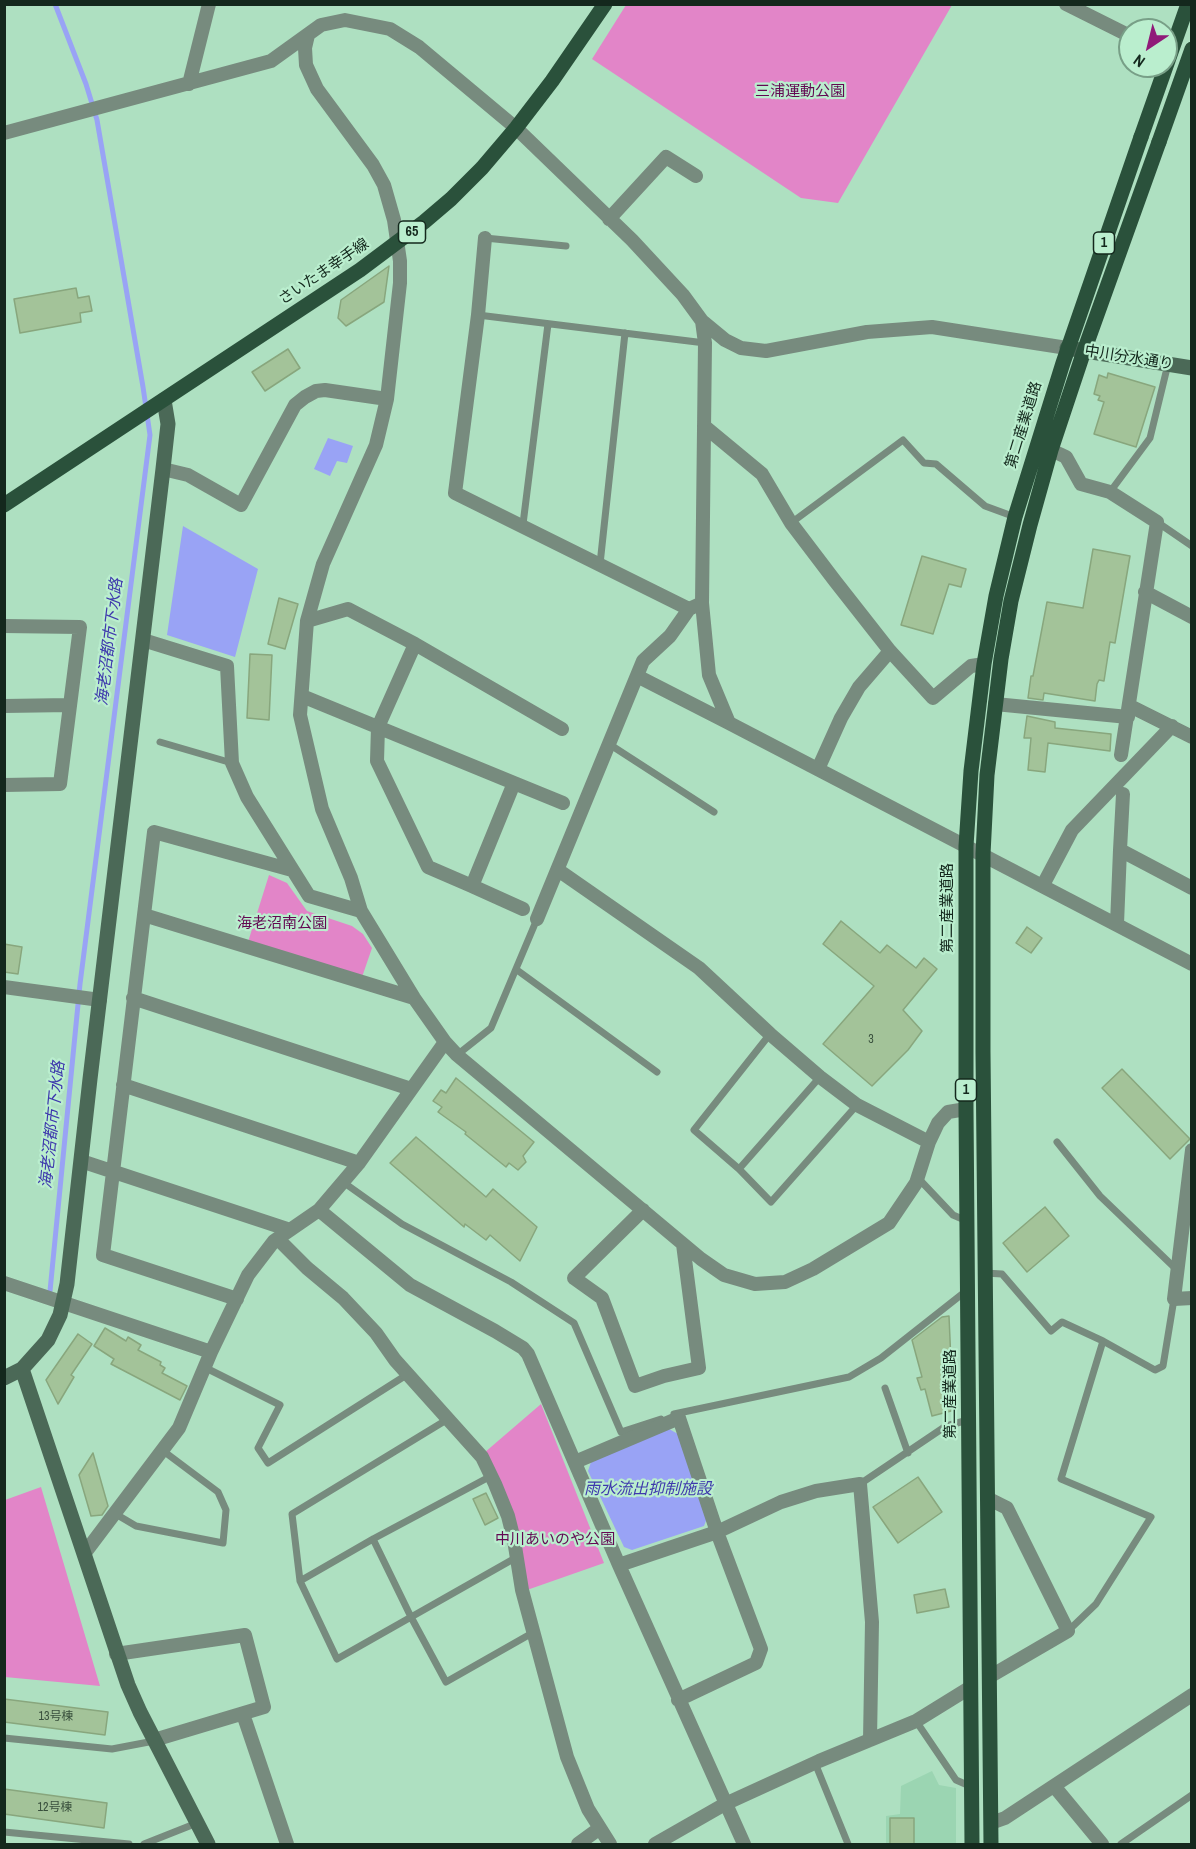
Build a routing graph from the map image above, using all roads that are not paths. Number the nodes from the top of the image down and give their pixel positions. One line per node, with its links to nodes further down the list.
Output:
1 (209, 4): 8 (street)
2 (605, 4): 9 (main road, さいたま幸手線 / 65)
3 (1066, 4): 5 (street)
4 (1188, 4): 21 (main road, 第二産業道路 / 1, bridge)
5 (1118, 30)
6 (308, 35): 8 (street); 9 (street); 14 (street)
7 (1191, 49): 22 (main road, 1, bridge)
8 (189, 84): 10 (street)
9 (516, 128): 12 (street); 14 (main road, さいたま幸手線 / 65)
10 (4, 133)
11 (696, 176): 12 (street)
12 (609, 219): 17 (street)
13 (485, 238): 15 (lane); 16 (street)
14 (396, 245): 25 (street); 26 (main road, さいたま幸手線 / 65)
15 (566, 246)
16 (478, 315): 18 (lane); 35 (street)
17 (702, 321): 20 (street); 21 (street)
18 (548, 324): 19 (lane); 35 (lane)
19 (625, 333): 20 (lane); 37 (lane)
20 (705, 344): 27 (street)
21 (1067, 348): 22 (street, 中川分水通り); 32 (main road, 第二産業道路 / 1)
22 (1084, 351): 23 (street, 中川分水通り); 28 (main road, 1)
23 (1168, 364): 24 (street, 中川分水通り); 30 (lane)
24 (1191, 368)
25 (387, 399): 29 (street); 41 (street)
26 (158, 404): 29 (street); 31 (main road, さいたま幸手線 / 65)
27 (704, 426): 34 (street); 39 (street)
28 (1052, 450): 30 (street); 49 (main road, 1)
29 (164, 469): 43 (street)
30 (1110, 492): 33 (street)
31 (4, 505)
32 (1015, 517): 34 (lane); 46 (main road, 第二産業道路 / 1)
33 (1158, 522): 36 (lane); 38 (street)
34 (792, 523): 45 (street)
35 (523, 524): 37 (street)
36 (1191, 546)
37 (600, 564): 39 (street)
38 (1145, 592): 40 (street); 52 (street)
39 (696, 606): 47 (street); 53 (street)
40 (1191, 616)
41 (308, 621): 44 (street); 48 (street)
42 (4, 626): 50 (street)
43 (143, 640): 61 (street); 86 (street)
44 (415, 644): 55 (street); 56 (street)
45 (890, 651): 46 (street); 62 (street)
46 (984, 664): 68 (main road, 第二産業道路 / 1)
47 (637, 676): 53 (street); 59 (street)
48 (302, 696): 55 (street); 77 (street)
49 (995, 704): 52 (street); 70 (main road, 1)
50 (70, 705): 51 (street); 64 (street)
51 (4, 706)
52 (1129, 711): 54 (street); 60 (street)
53 (729, 723): 62 (street)
54 (1172, 726): 57 (street); 73 (street)
55 (378, 727): 63 (street); 74 (street)
56 (562, 729)
57 (1191, 737)
58 (160, 742): 61 (lane)
59 (609, 744): 67 (lane); 72 (street)
60 (1121, 755)
61 (232, 763): 71 (street)
62 (818, 769): 68 (street)
63 (514, 783): 66 (street); 74 (street)
64 (4, 785)
65 (1123, 794): 69 (street)
66 (563, 803)
67 (714, 812)
68 (966, 846): 70 (street); 95 (main road, 第二産業道路 / 1)
69 (1120, 850): 75 (street); 80 (street)
70 (982, 854): 73 (street); 112 (main road, 1)
71 (292, 870): 77 (street); 78 (street)
72 (558, 870): 79 (street); 87 (street)
73 (1043, 885): 80 (street)
74 (472, 886): 76 (street)
75 (1191, 888)
76 (523, 909)
77 (361, 910): 85 (street)
78 (144, 915): 84 (street); 85 (street)
79 (537, 919): 82 (lane)
80 (1117, 924): 81 (street)
81 (1191, 964)
82 (517, 970): 89 (lane); 90 (lane)
83 (4, 987): 86 (street)
84 (133, 998): 92 (street); 93 (street)
85 (414, 998): 88 (street)
86 (95, 999): 99 (street)
87 (770, 1034): 91 (street); 101 (lane)
88 (445, 1042): 89 (street); 93 (street)
89 (457, 1055): 106 (street)
90 (657, 1072)
91 (820, 1077): 94 (street); 101 (lane)
92 (123, 1085): 100 (street); 102 (street)
93 (411, 1089): 100 (street)
94 (857, 1105): 96 (street); 101 (lane)
95 (966, 1109): 96 (street); 107 (main road, 第二産業道路 / 1)
96 (929, 1142): 103 (street)
97 (1057, 1142): 111 (lane)
98 (1191, 1150): 111 (street)
99 (81, 1161): 102 (street); 118 (street)
100 (358, 1163): 104 (street)
101 (739, 1169)
102 (112, 1171): 108 (street); 116 (street)
103 (918, 1178): 107 (lane); 110 (street)
104 (343, 1182): 105 (street); 114 (lane)
105 (319, 1210): 108 (street); 130 (street)
106 (643, 1210): 110 (street); 110 (street)
107 (967, 1221): 114 (main road, 第二産業道路 / 1)
108 (290, 1230): 109 (street)
109 (278, 1239): 116 (street); 123 (street)
110 (683, 1244)
111 (1176, 1269): 117 (street)
112 (985, 1273): 119 (lane); 133 (main road, 1)
113 (4, 1282): 118 (street)
114 (968, 1289): 127 (main road, 第二産業道路 / 1)
115 (1191, 1298): 117 (street)
116 (237, 1299): 120 (street)
117 (1174, 1299): 119 (lane)
118 (64, 1303): 120 (street); 122 (street)
119 (1103, 1341): 142 (lane)
120 (211, 1352): 121 (street)
121 (206, 1368): 123 (lane); 128 (street)
122 (22, 1369): 124 (street); 137 (street)
123 (408, 1374): 126 (street)
124 (4, 1378)
125 (885, 1388): 129 (lane)
126 (449, 1418): 131 (street); 140 (lane)
127 (969, 1420): 129 (lane); 146 (main road, 第二産業道路 / 1)
128 (162, 1450): 134 (street); 134 (lane)
129 (908, 1453): 132 (lane)
130 (574, 1462): 135 (street); 139 (street)
131 (491, 1476): 136 (lane); 138 (street)
132 (860, 1484): 135 (street); 153 (street)
133 (987, 1498): 142 (street); 145 (main road, 1)
134 (114, 1513): 137 (street)
135 (717, 1532): 139 (street); 148 (street)
136 (373, 1539): 140 (lane); 141 (lane)
137 (84, 1554): 144 (street)
138 (517, 1557): 141 (lane); 143 (street)
139 (619, 1565): 148 (street)
140 (300, 1581): 141 (lane)
141 (411, 1617): 143 (lane)
142 (1068, 1631): 145 (street)
143 (534, 1632): 161 (street)
144 (116, 1654): 149 (street); 152 (street)
145 (989, 1677): 159 (main road, 1)
146 (971, 1687): 150 (street); 156 (main road, 第二産業道路 / 1)
147 (1191, 1695): 155 (street)
148 (678, 1700): 158 (street)
149 (243, 1714): 152 (street); 167 (street)
150 (916, 1721): 153 (street); 156 (lane)
151 (4, 1738): 152 (lane)
152 (154, 1740): 160 (street)
153 (870, 1740): 154 (street)
154 (815, 1763): 158 (street); 172 (lane)
155 (1054, 1786): 159 (street); 175 (street)
156 (972, 1787): 173 (main road, 第二産業道路 / 1)
157 (1191, 1795): 176 (lane)
158 (725, 1804): 163 (street); 171 (street)
159 (991, 1822): 174 (main road, 1)
160 (197, 1823): 165 (lane); 166 (street)
161 (600, 1828): 168 (street); 169 (street)
162 (4, 1832): 164 (lane)
163 (672, 1840): 170 (street)
164 (129, 1845)
165 (144, 1845)
166 (208, 1845)
167 (287, 1845)
168 (578, 1845)
169 (610, 1845)
170 (656, 1845)
171 (744, 1845)
172 (848, 1845)
173 (972, 1845)
174 (991, 1845)
175 (1102, 1845)
176 (1121, 1845)

